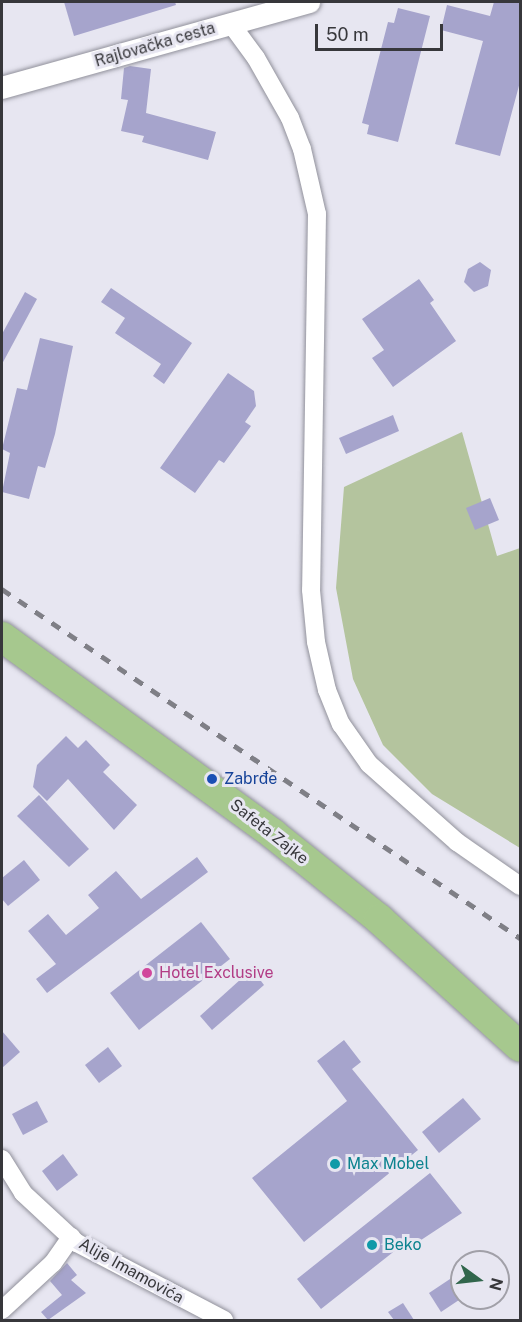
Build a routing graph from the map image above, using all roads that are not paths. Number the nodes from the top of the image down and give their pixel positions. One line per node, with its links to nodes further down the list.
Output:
1 (309, 2): 2 (street, Rajlovačka cesta)
2 (231, 24): 3 (street, Rajlovačka cesta); 5 (street)
3 (2, 88)
4 (2, 637): 6 (main road, Safeta Zajke)
5 (520, 886)
6 (520, 1047)
7 (2, 1159): 8 (street, Alije Imamovića)
8 (71, 1237): 9 (street, Alije Imamovića); 10 (street, Alije Imamovića)
9 (2, 1310)
10 (224, 1320)

